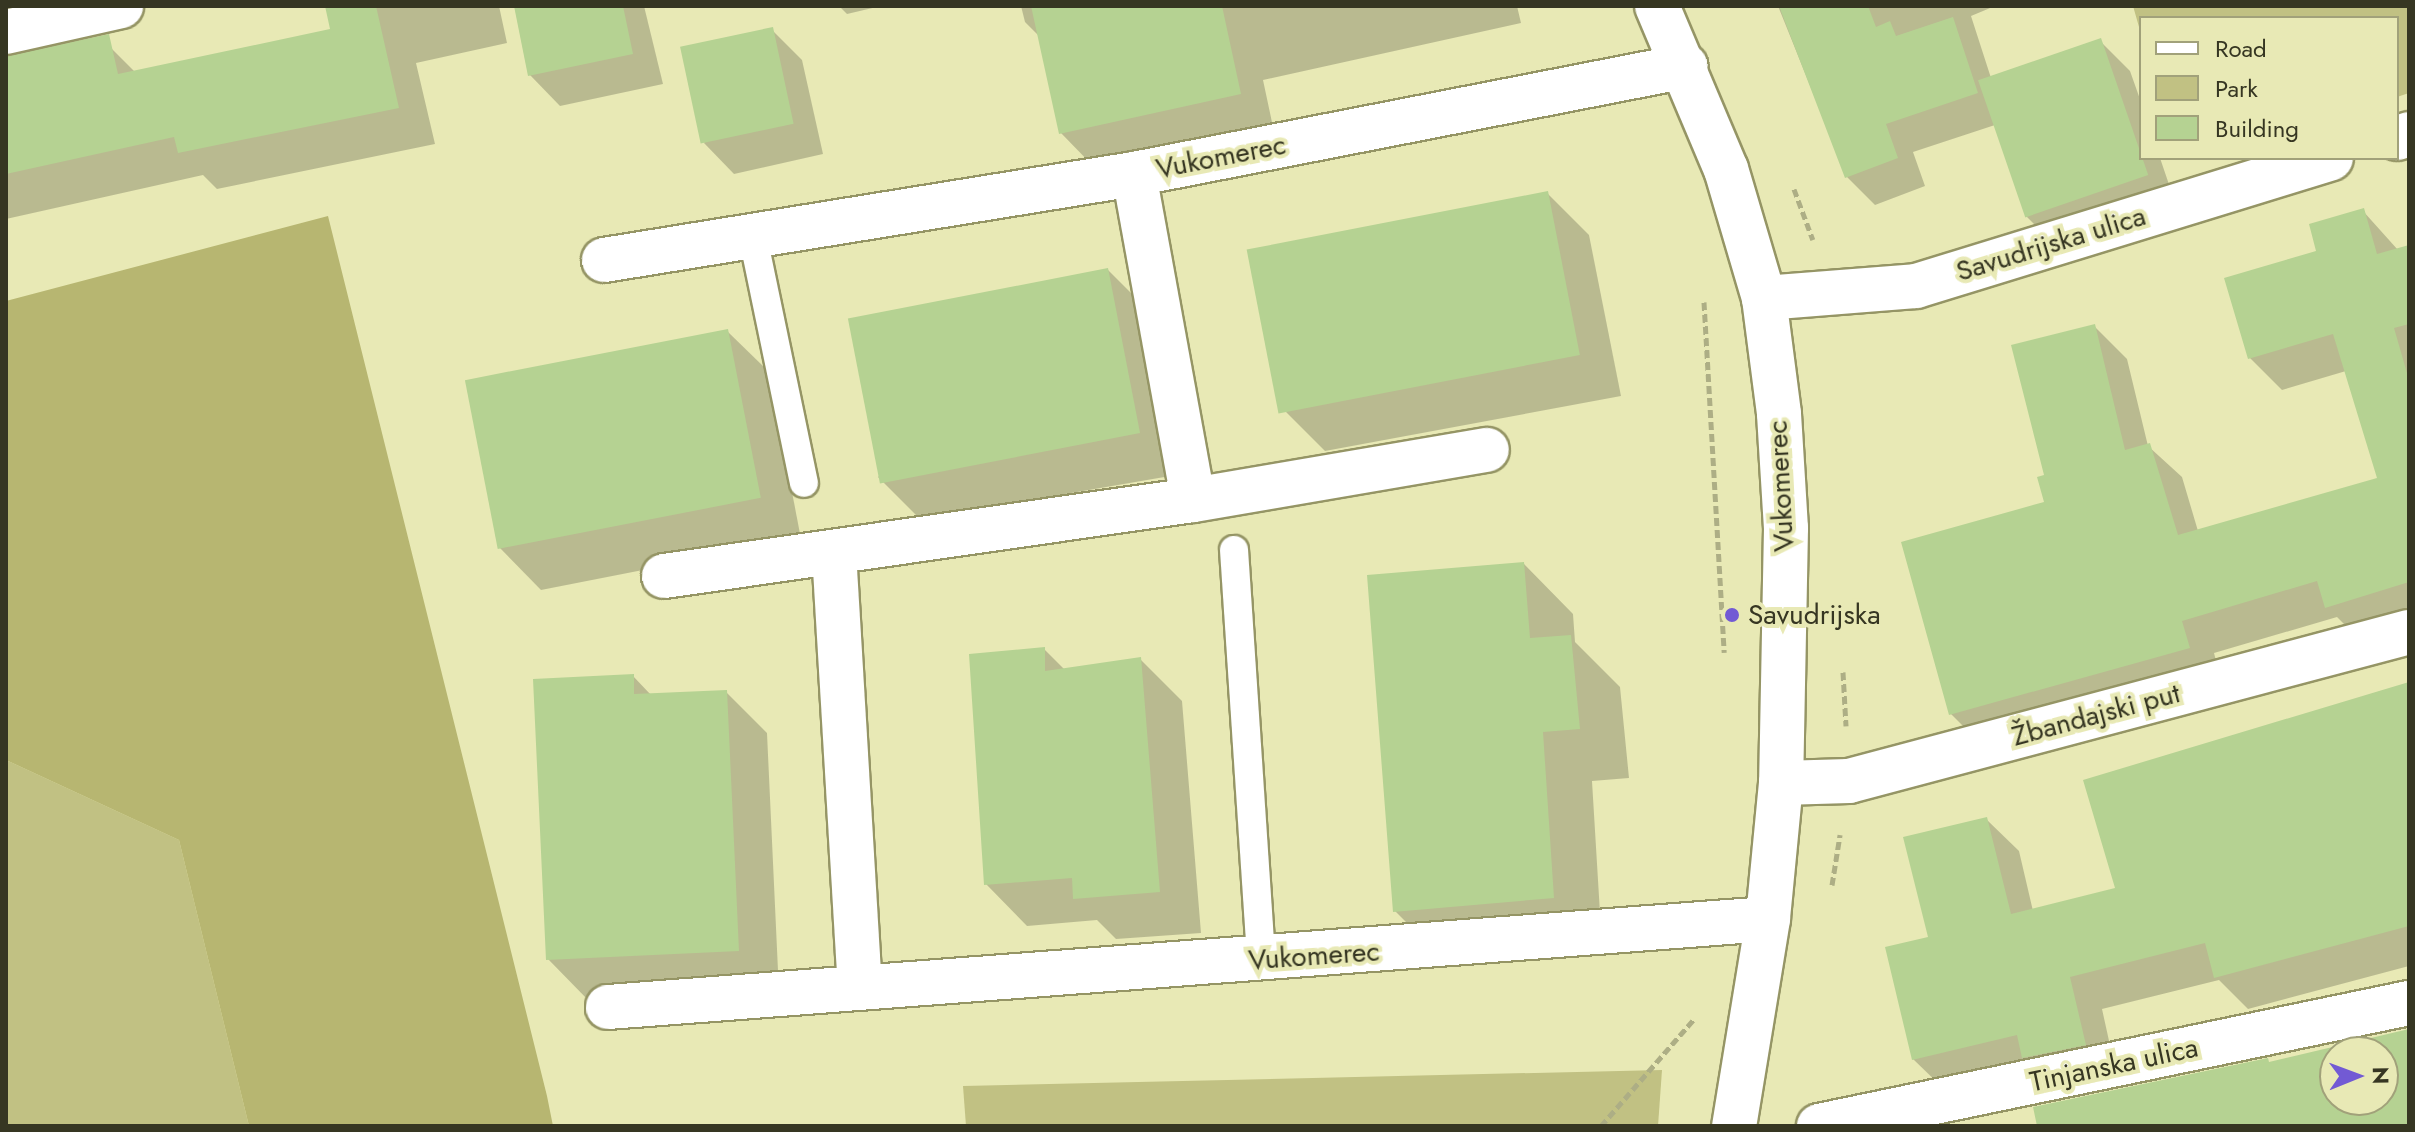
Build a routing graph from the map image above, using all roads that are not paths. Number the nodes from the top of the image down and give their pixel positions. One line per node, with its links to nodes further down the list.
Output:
1 (121, 6): 3 (street)
2 (1657, 6): 4 (street, Vukomerec)
3 (6, 32)
4 (1686, 66): 6 (street, Vukomerec); 9 (street, Vukomerec)
5 (2325, 160): 9 (street, Savudrijska ulica)
6 (1134, 174): 7 (street, Vukomerec); 12 (street, Vukomerec)
7 (753, 237): 8 (street, Vukomerec); 11 (lane)
8 (604, 260)
9 (1764, 298): 17 (street, Vukomerec)
10 (1487, 450): 12 (street)
11 (804, 483)
12 (1193, 500): 14 (street)
13 (1234, 550): 19 (lane)
14 (834, 552): 15 (street); 20 (street)
15 (664, 576)
16 (2409, 632): 17 (street, Žbandajski put)
17 (1781, 783): 18 (street, Vukomerec)
18 (1768, 919): 19 (street, Vukomerec); 23 (street, Vukomerec)
19 (1261, 960): 20 (street, Vukomerec)
20 (860, 985): 22 (street, Vukomerec)
21 (2409, 1003): 24 (street, Tinjanska ulica)
22 (608, 1007)
23 (1734, 1126)
24 (1819, 1126)

